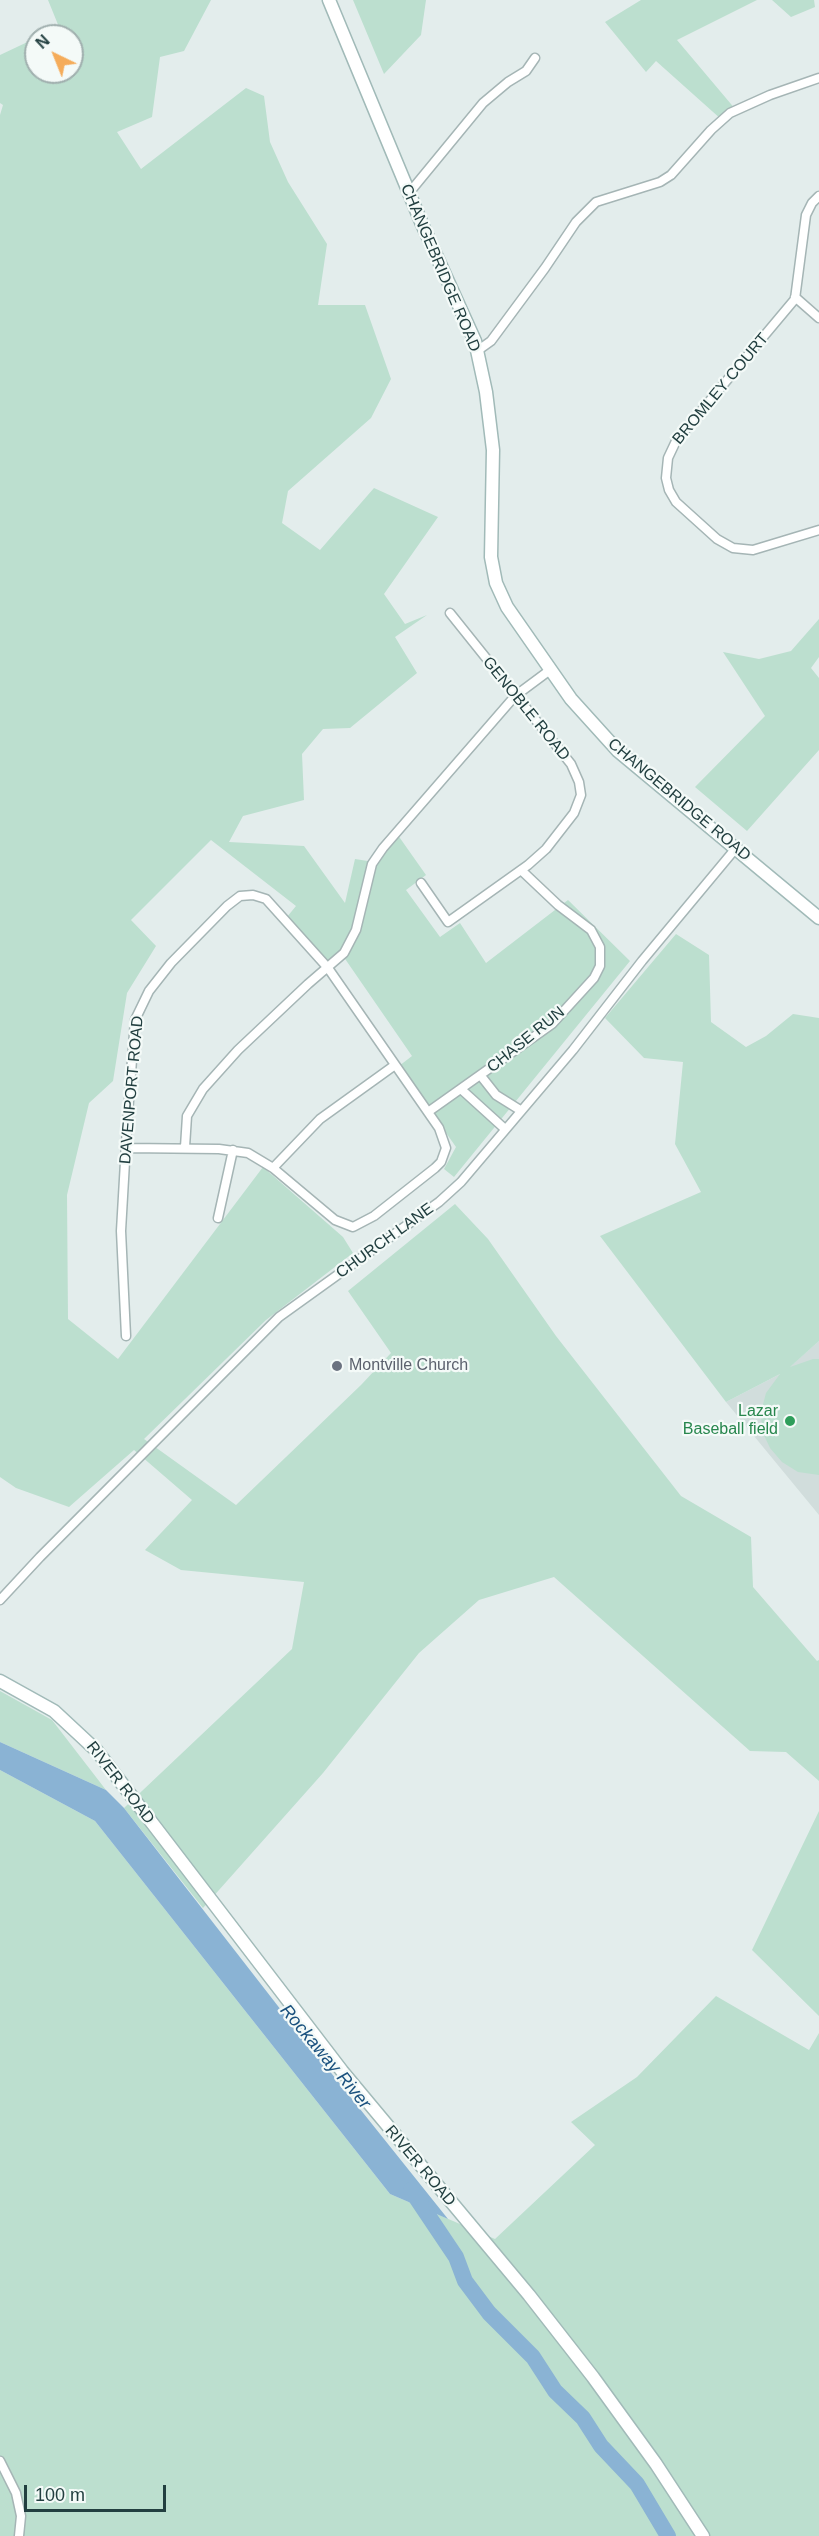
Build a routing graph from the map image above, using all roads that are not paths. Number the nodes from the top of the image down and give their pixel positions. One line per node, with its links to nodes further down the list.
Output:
1 (329, 0): 4 (street, CHANGEBRIDGE ROAD)
2 (535, 58): 4 (street)
3 (819, 78): 8 (street)
4 (409, 193): 8 (street, CHANGEBRIDGE ROAD)
5 (819, 196): 6 (street, BROMLEY COURT)
6 (795, 297): 7 (street); 9 (street, BROMLEY COURT)
7 (819, 318)
8 (477, 351): 11 (street, CHANGEBRIDGE ROAD)
9 (819, 530)
10 (450, 613): 12 (street, GENOBLE ROAD)
11 (550, 670): 12 (street); 13 (street, CHANGEBRIDGE ROAD)
12 (515, 696): 14 (street, GENOBLE ROAD); 17 (street)
13 (736, 848): 16 (street, CHANGEBRIDGE ROAD); 21 (street, CHURCH LANE)
14 (521, 870): 15 (street, GENOBLE ROAD); 19 (street, CHASE RUN)
15 (421, 883)
16 (819, 918)
17 (328, 968): 18 (street, DAVENPORT ROAD); 24 (street, DAVENPORT ROAD); 25 (street)
18 (395, 1065): 22 (street, DAVENPORT ROAD); 27 (street)
19 (481, 1076): 20 (street, CHASE RUN); 21 (street, CHASE RUN)
20 (462, 1090): 22 (street, CHASE RUN); 23 (street)
21 (520, 1110): 23 (street, CHURCH LANE)
22 (428, 1112): 27 (street, DAVENPORT ROAD)
23 (505, 1129): 30 (street, CHURCH LANE)
24 (126, 1148): 25 (street); 29 (street, DAVENPORT ROAD)
25 (185, 1148): 26 (street)
26 (233, 1150): 27 (street); 28 (street)
27 (273, 1168)
28 (218, 1218)
29 (126, 1336)
30 (0, 1600)
31 (0, 1681): 34 (street, RIVER ROAD)
32 (0, 2462): 33 (street)
33 (20, 2536)
34 (703, 2536)

